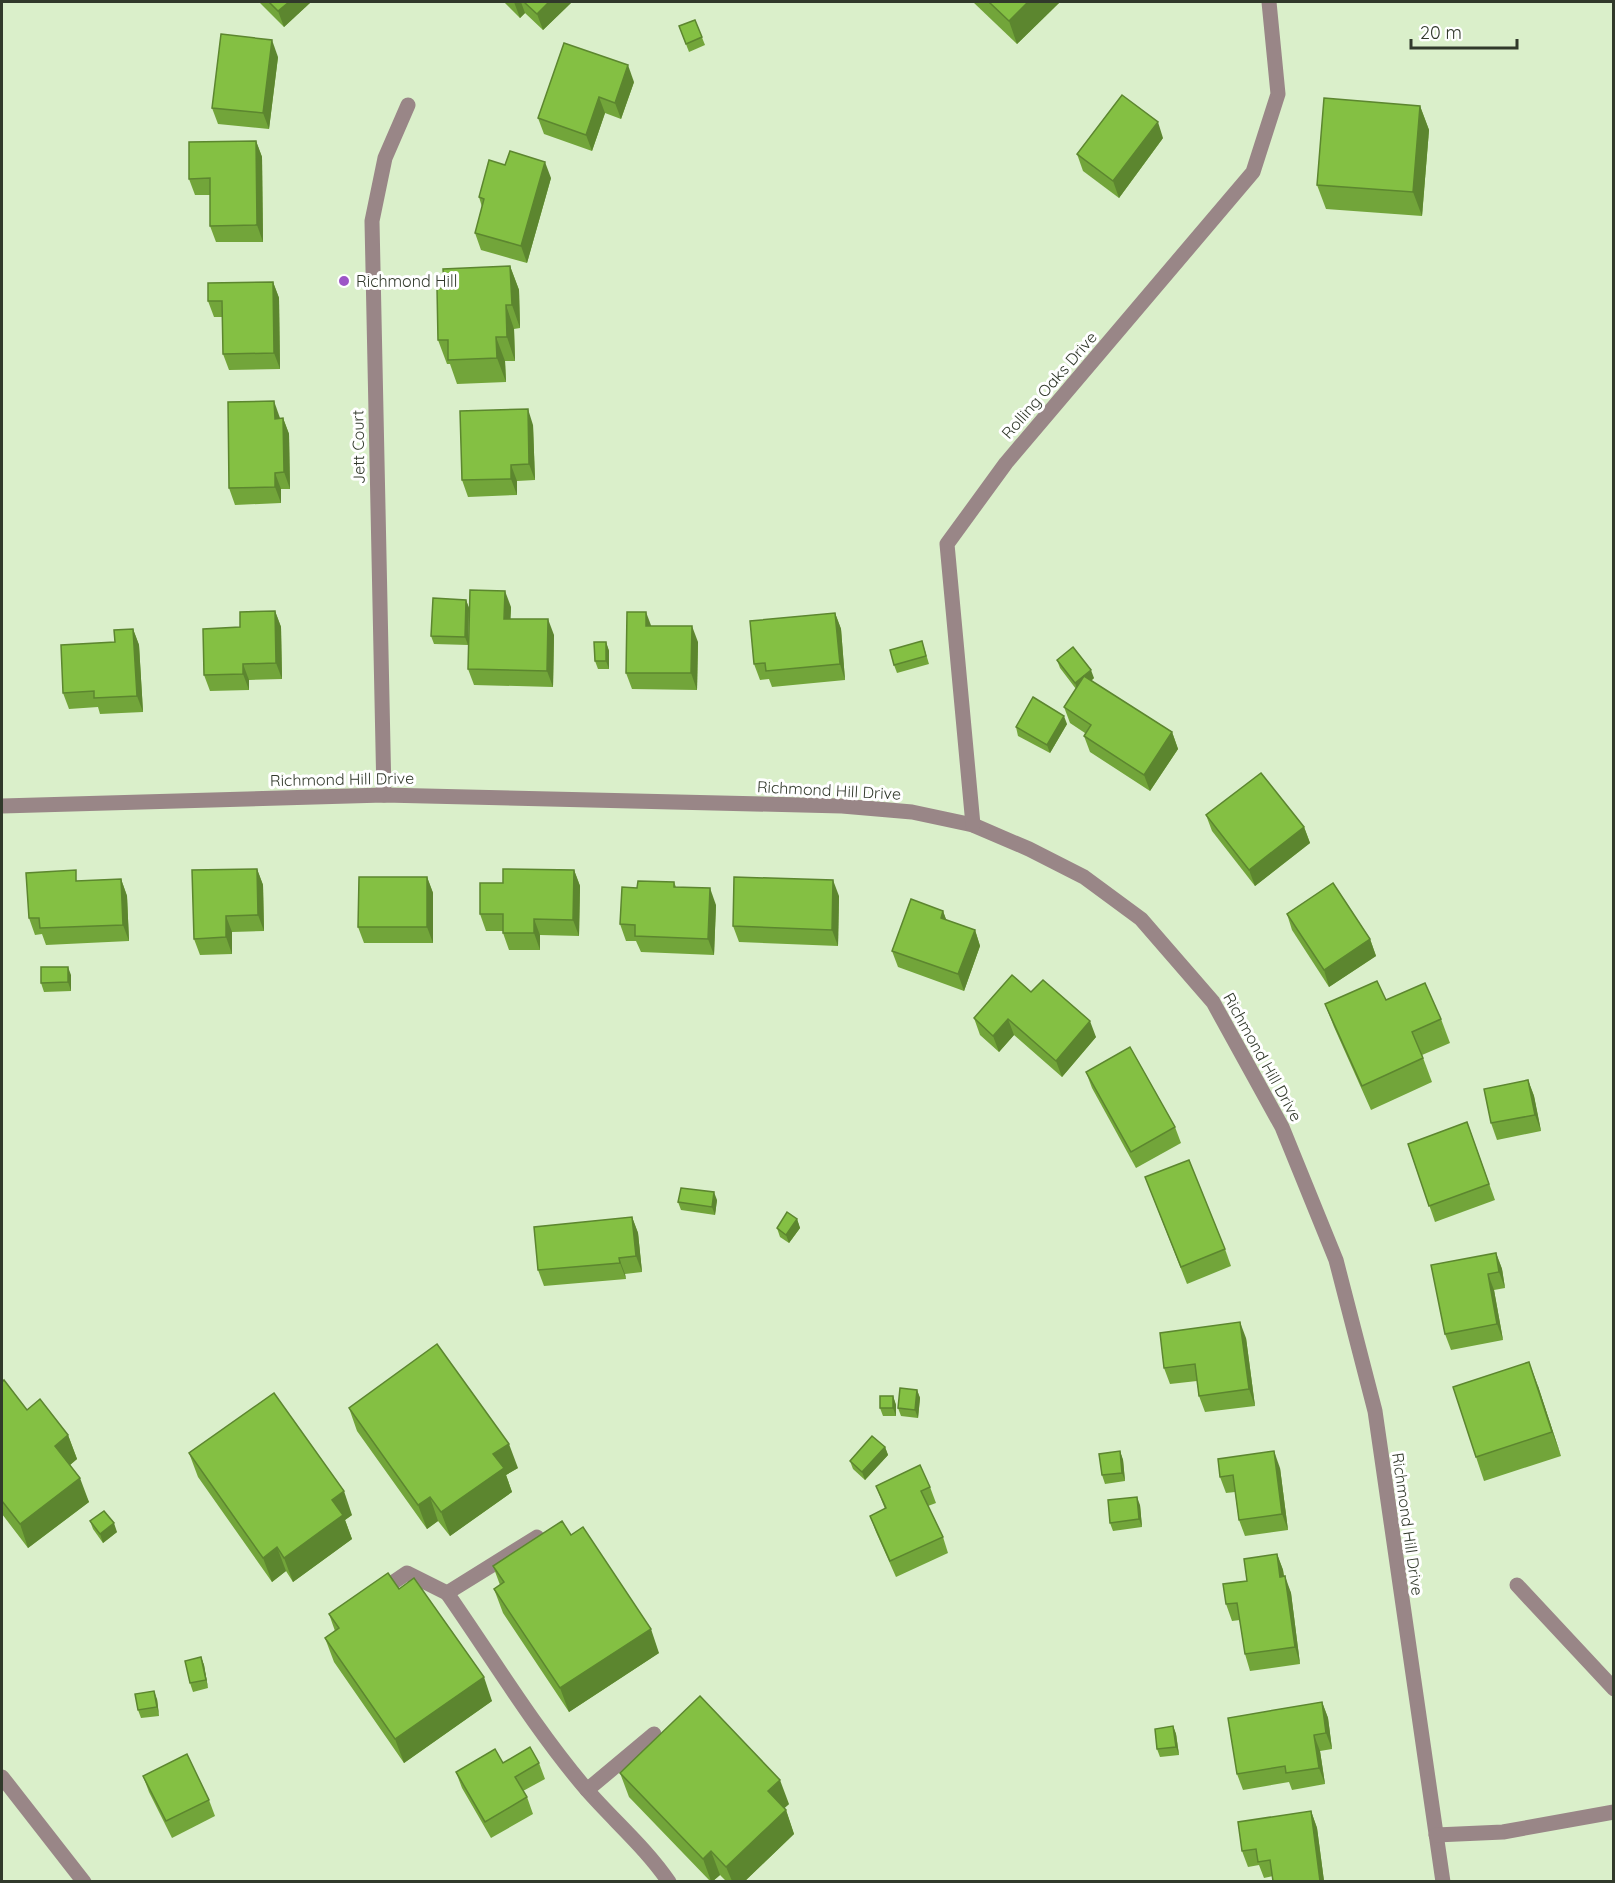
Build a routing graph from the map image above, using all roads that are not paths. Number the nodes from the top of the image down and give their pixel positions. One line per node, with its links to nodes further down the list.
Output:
1 (1269, 2): 5 (street, Rolling Oaks Drive)
2 (408, 105): 3 (street, Jett Court)
3 (384, 795): 4 (street, Richmond Hill Drive); 5 (street, Richmond Hill Drive)
4 (2, 806)
5 (973, 825): 15 (street, Richmond Hill Drive)
6 (537, 1537): 8 (street)
7 (1517, 1585): 10 (street)
8 (447, 1593): 9 (street); 13 (street)
9 (363, 1603)
10 (1614, 1689)
11 (654, 1734): 13 (street)
12 (2, 1777): 16 (street)
13 (587, 1790): 17 (street)
14 (1614, 1812): 15 (street)
15 (1436, 1835): 18 (street, Richmond Hill Drive)
16 (84, 1881)
17 (669, 1881)
18 (1443, 1881)

